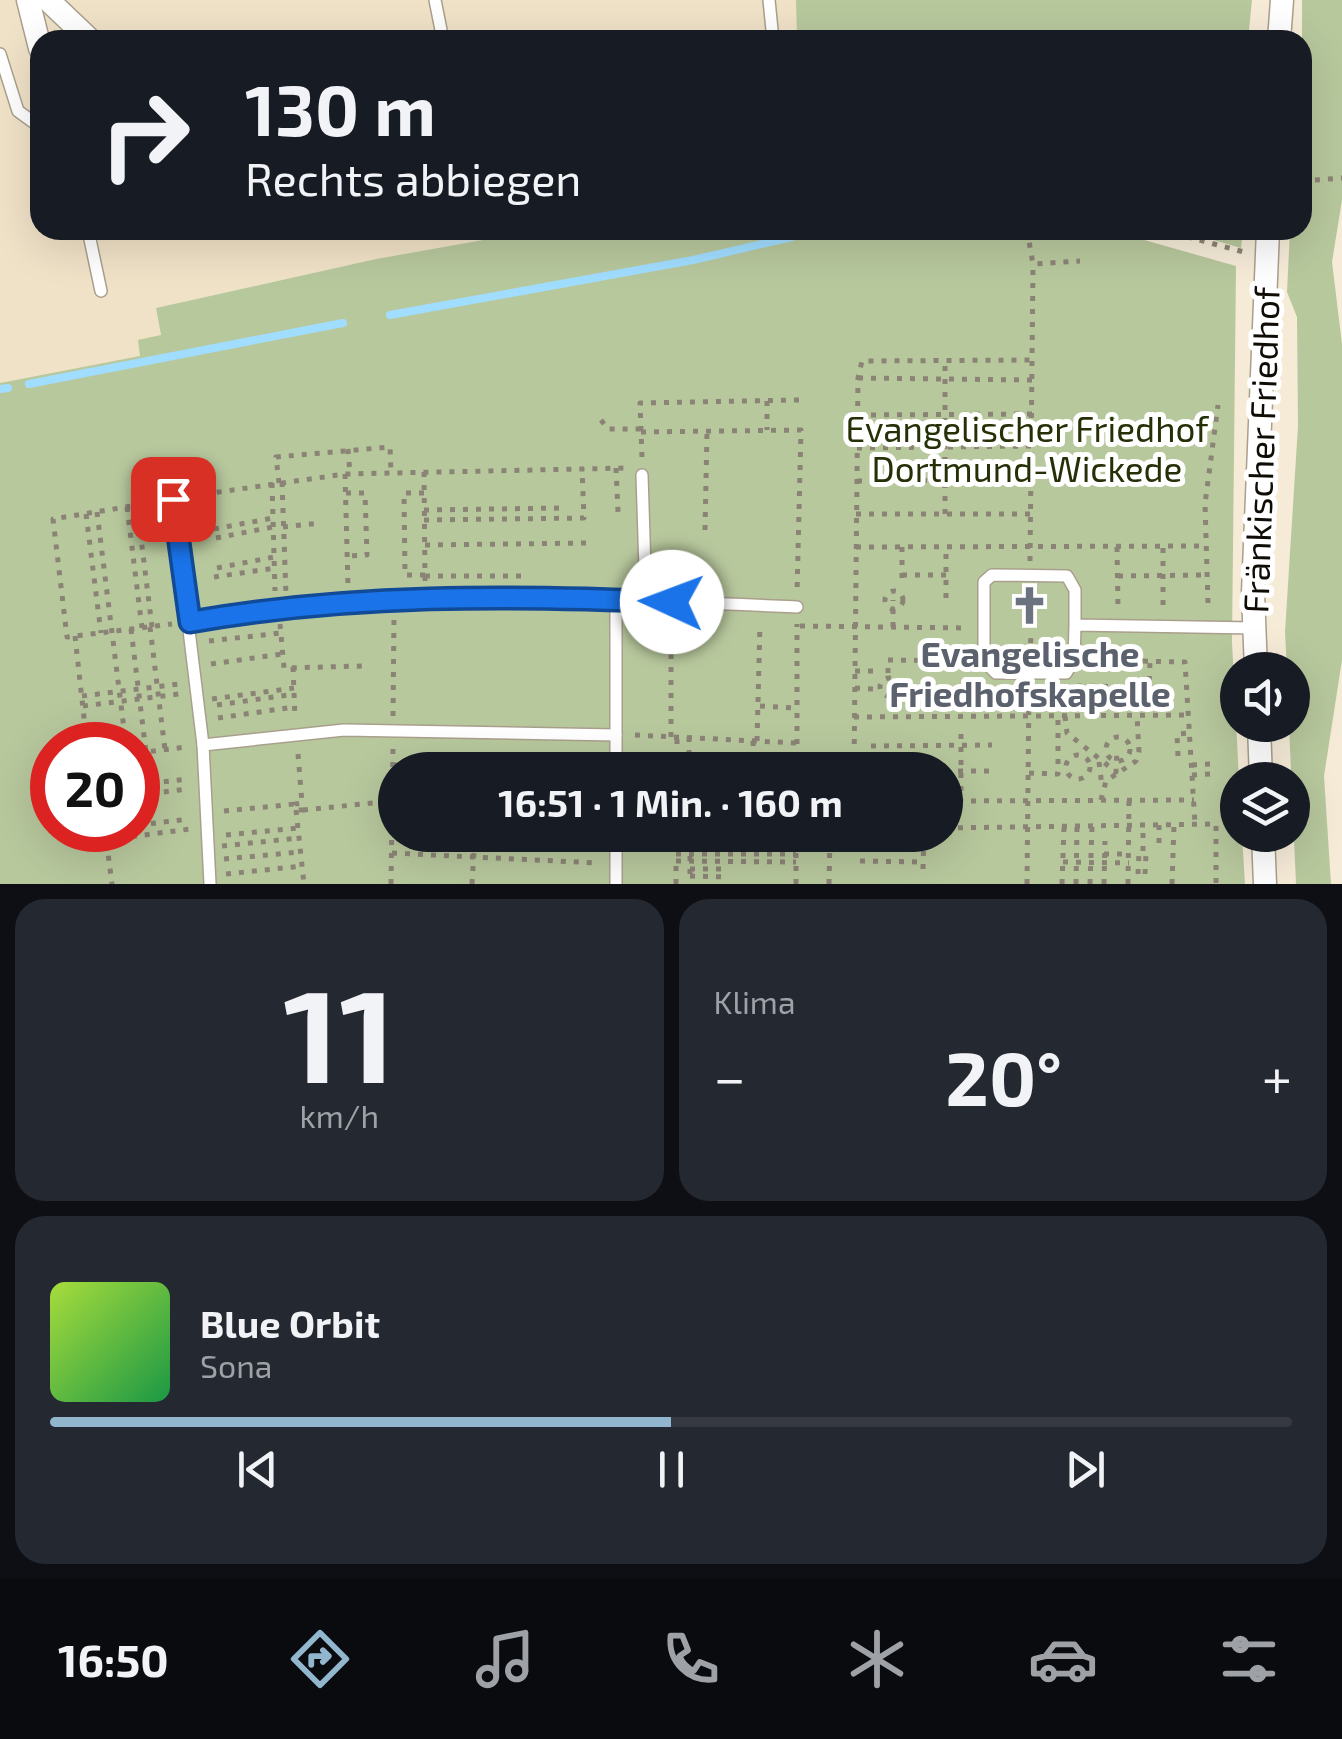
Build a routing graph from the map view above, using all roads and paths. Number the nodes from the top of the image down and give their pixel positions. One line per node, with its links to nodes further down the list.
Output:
1 (28, 0): 6 (street)
2 (48, 0): 7 (street)
3 (435, 0): 8 (lane)
4 (769, 0): 9 (lane)
5 (1282, 0): 10 (street)
6 (36, 30)
7 (80, 30)
8 (441, 30)
9 (772, 30)
10 (1280, 30)
11 (0, 54): 12 (lane)
12 (30, 119)
13 (1342, 178): 14 (path)
14 (1312, 180)
15 (90, 240): 22 (lane)
16 (1029, 240): 21 (path)
17 (1198, 240): 19 (path)
18 (1267, 240): 19 (street, Fränkischer Friedhof)
19 (1266, 259): 120 (street, Fränkischer Friedhof)
20 (1080, 260): 21 (path)
21 (1033, 264): 23 (path)
22 (102, 290)
23 (1033, 360): 25 (path); 29 (path)
24 (898, 361): 25 (path); 26 (path); 27 (path)
25 (945, 361): 28 (path)
26 (858, 378): 27 (path); 34 (path)
27 (898, 379): 28 (path)
28 (945, 379): 29 (path); 35 (path)
29 (1033, 380): 33 (path)
30 (799, 400): 31 (path)
31 (767, 401): 37 (path); 38 (path)
32 (1218, 405): 79 (path)
33 (1032, 414): 35 (path); 40 (path)
34 (858, 415): 35 (path); 42 (path)
35 (945, 415): 41 (path)
36 (602, 420): 37 (path)
37 (641, 430): 39 (path); 44 (path)
38 (767, 430): 39 (path); 110 (path)
39 (706, 432): 74 (path)
40 (1032, 446): 41 (path); 52 (path)
41 (945, 447): 42 (path); 51 (path)
42 (857, 448): 50 (path)
43 (348, 450): 47 (path); 48 (path); 53 (path)
44 (616, 468): 45 (path); 63 (path)
45 (582, 469): 46 (path); 69 (path)
46 (424, 472): 47 (path); 54 (path)
47 (390, 473): 48 (path)
48 (348, 474): 53 (path); 55 (path)
49 (642, 475): 103 (lane)
50 (857, 480): 51 (path); 65 (path)
51 (945, 480): 52 (path); 66 (path)
52 (1032, 480): 67 (path)
53 (278, 483): 56 (path); 68 (path); 71 (path)
54 (424, 493): 61 (path); 89 (path)
55 (346, 494): 85 (path); 85 (path)
56 (173, 499): 113 (lane)
57 (146, 504): 58 (path)
58 (137, 505): 59 (path); 116 (path)
59 (127, 507): 62 (path); 116 (path)
60 (563, 508): 61 (path)
61 (424, 510): 69 (path)
62 (97, 512): 64 (path); 122 (path)
63 (618, 512)
64 (86, 514): 123 (path); 125 (path)
65 (856, 514): 66 (path); 80 (path)
66 (945, 514): 67 (path)
67 (1031, 514): 84 (path)
68 (273, 518): 72 (path); 73 (path)
69 (424, 520): 77 (path)
70 (320, 522): 71 (path)
71 (283, 526): 112 (path)
72 (273, 527): 75 (path); 86 (path)
73 (214, 529)
74 (704, 530)
75 (216, 538)
76 (590, 542): 77 (path)
77 (424, 544): 89 (path)
78 (1162, 546): 79 (path); 83 (path); 96 (path)
79 (1206, 546): 93 (path)
80 (856, 547): 81 (path); 117 (path)
81 (902, 547): 82 (path); 90 (path)
82 (946, 547): 84 (path); 91 (path)
83 (1117, 547): 84 (path); 95 (path)
84 (1030, 548): 92 (path)
85 (347, 556): 105 (path)
86 (274, 557): 87 (path); 88 (path)
87 (217, 568)
88 (274, 568): 97 (path); 112 (path)
89 (425, 575): 94 (path); 100 (path)
90 (902, 575): 91 (path); 98 (path)
91 (946, 575): 99 (path)
92 (1030, 575): 114 (lane); 119 (lane)
93 (1207, 575): 96 (path); 107 (path)
94 (525, 576)
95 (1118, 576): 96 (path); 111 (path)
96 (1163, 576): 108 (path)
97 (214, 577)
98 (902, 585)
99 (946, 598)
100 (425, 599): 101 (lane); 102 (lane)
101 (394, 600): 105 (lane); 167 (path)
102 (616, 600): 103 (lane); 169 (lane)
103 (646, 600): 106 (lane)
104 (894, 600): 118 (path)
105 (348, 602): 112 (lane)
106 (672, 602): 109 (lane); 171 (path)
107 (1208, 602)
108 (1163, 604)
109 (760, 605): 110 (lane); 156 (path)
110 (797, 607): 115 (path)
111 (1118, 607)
112 (280, 608): 113 (lane); 124 (path)
113 (190, 622): 116 (path); 126 (lane)
114 (1075, 625): 120 (lane); 129 (lane)
115 (797, 626): 117 (path); 158 (path)
116 (148, 627): 121 (path); 139 (path)
117 (855, 628): 118 (path); 134 (path)
118 (893, 628): 119 (path)
119 (984, 628): 130 (lane)
120 (1254, 628): 127 (street, Fränkischer Friedhof)
121 (130, 629): 122 (path); 146 (path)
122 (112, 632): 123 (path); 148 (path)
123 (101, 633): 125 (path)
124 (280, 633): 126 (path); 128 (path)
125 (75, 636): 150 (path)
126 (192, 643): 132 (lane)
127 (1255, 652)
128 (282, 654): 132 (path); 133 (path)
129 (1074, 660): 131 (path); 138 (lane)
130 (984, 661): 136 (path); 137 (lane)
131 (1150, 662): 138 (path); 159 (path)
132 (195, 666): 153 (lane)
133 (362, 666)
134 (855, 671): 135 (path); 144 (path)
135 (876, 671)
136 (888, 673)
137 (1030, 673): 138 (lane); 142 (path)
138 (1066, 673)
139 (157, 687): 146 (path); 151 (path); 153 (path)
140 (992, 687): 145 (path)
141 (1011, 687): 142 (path)
142 (1030, 687): 160 (path)
143 (294, 688): 153 (path)
144 (854, 688): 147 (path); 163 (path)
145 (890, 688)
146 (138, 689): 148 (path); 152 (path)
147 (875, 689)
148 (119, 692): 150 (path); 154 (path)
149 (288, 695): 153 (path)
150 (82, 696): 155 (path)
151 (158, 697): 152 (path); 153 (path); 180 (path)
152 (139, 700): 154 (path); 166 (path)
153 (199, 701): 157 (path); 177 (lane)
154 (120, 702): 155 (path); 165 (path)
155 (82, 706): 164 (path)
156 (758, 706): 158 (path); 173 (path)
157 (294, 707)
158 (796, 708): 174 (path)
159 (1189, 715): 162 (path); 168 (path)
160 (1029, 716): 161 (path); 163 (path); 201 (path)
161 (1062, 716): 162 (path); 190 (path); 201 (path)
162 (1136, 716): 200 (path)
163 (854, 717): 188 (path)
164 (84, 722)
165 (123, 722)
166 (142, 722)
167 (393, 730): 169 (lane); 177 (lane); 182 (path)
168 (1190, 733): 191 (path); 196 (path)
169 (616, 734): 171 (path); 183 (lane)
170 (961, 734): 175 (path)
171 (674, 736): 172 (path); 184 (path)
172 (689, 738): 173 (path); 185 (path)
173 (756, 741): 174 (path); 186 (path)
174 (796, 743): 187 (path)
175 (961, 745): 176 (path); 178 (path); 189 (path)
176 (992, 745)
177 (204, 746): 180 (path); 204 (lane)
178 (870, 746)
179 (1117, 748): 194 (path)
180 (165, 750): 181 (path)
181 (160, 751)
182 (393, 752)
183 (616, 752)
184 (675, 752)
185 (690, 752)
186 (755, 752)
187 (796, 752)
188 (854, 752)
189 (961, 752)
190 (1094, 754): 192 (path); 193 (path)
191 (1178, 756)
192 (1086, 758): 192 (path); 197 (path)
193 (1099, 761): 200 (path); 206 (path)
194 (1116, 761): 194 (path); 200 (path)
195 (1212, 764): 196 (path)
196 (1192, 765): 202 (path)
197 (1078, 768)
198 (963, 771): 199 (path)
199 (994, 771)
200 (1116, 772): 206 (path)
201 (1028, 774): 208 (path)
202 (1192, 774): 203 (path); 211 (path)
203 (1212, 774)
204 (205, 782): 205 (path); 207 (path); 227 (lane)
205 (160, 783)
206 (1102, 789): 209 (path)
207 (160, 791)
208 (1028, 800): 209 (path); 212 (path); 226 (path)
209 (1101, 800): 210 (path)
210 (1129, 800): 211 (path); 219 (path)
211 (1194, 800): 215 (path)
212 (963, 801)
213 (378, 802): 214 (path)
214 (298, 808): 224 (path); 227 (path)
215 (1196, 824): 217 (path); 274 (path)
216 (1159, 825): 217 (path); 220 (path); 231 (path)
217 (1174, 825): 273 (path)
218 (1092, 826): 219 (path); 222 (path); 252 (path)
219 (1129, 826): 220 (path); 247 (path)
220 (1143, 826): 253 (path)
221 (1064, 827): 222 (path); 226 (path); 250 (path)
222 (1078, 827): 251 (path)
223 (160, 828): 227 (path)
224 (298, 828): 227 (path); 229 (path)
225 (963, 828): 226 (path)
226 (1028, 828): 267 (path)
227 (208, 833): 228 (path); 229 (path); 233 (path); 258 (lane)
228 (160, 836)
229 (299, 838): 233 (path)
230 (1104, 841): 243 (path)
231 (1160, 851)
232 (108, 852): 259 (path)
233 (300, 852): 255 (path)
234 (474, 852): 244 (path)
235 (616, 852): 263 (lane)
236 (676, 852): 264 (path)
237 (764, 852): 246 (path)
238 (796, 852): 246 (path)
239 (830, 852): 266 (path)
240 (924, 852): 248 (path)
241 (1265, 852): 275 (street)
242 (392, 854): 244 (path); 261 (path)
243 (1104, 854): 247 (path); 254 (path)
244 (474, 857): 249 (path); 262 (path)
245 (690, 858): 246 (path); 256 (path)
246 (796, 858): 265 (path)
247 (1129, 860): 253 (path); 254 (path); 272 (path)
248 (860, 861)
249 (584, 862)
250 (1062, 862): 251 (path); 268 (path)
251 (1076, 862): 252 (path); 269 (path)
252 (1090, 862): 254 (path); 270 (path)
253 (1142, 862): 257 (path)
254 (1104, 863): 271 (path)
255 (302, 866): 258 (path); 260 (path)
256 (726, 873)
257 (1142, 874)
258 (210, 880)
259 (112, 884)
260 (304, 884)
261 (392, 884)
262 (472, 884)
263 (616, 884)
264 (676, 884)
265 (796, 884)
266 (829, 884)
267 (1027, 884)
268 (1062, 884)
269 (1076, 884)
270 (1090, 884)
271 (1104, 884)
272 (1128, 884)
273 (1172, 884)
274 (1216, 884)
275 (1266, 884)

